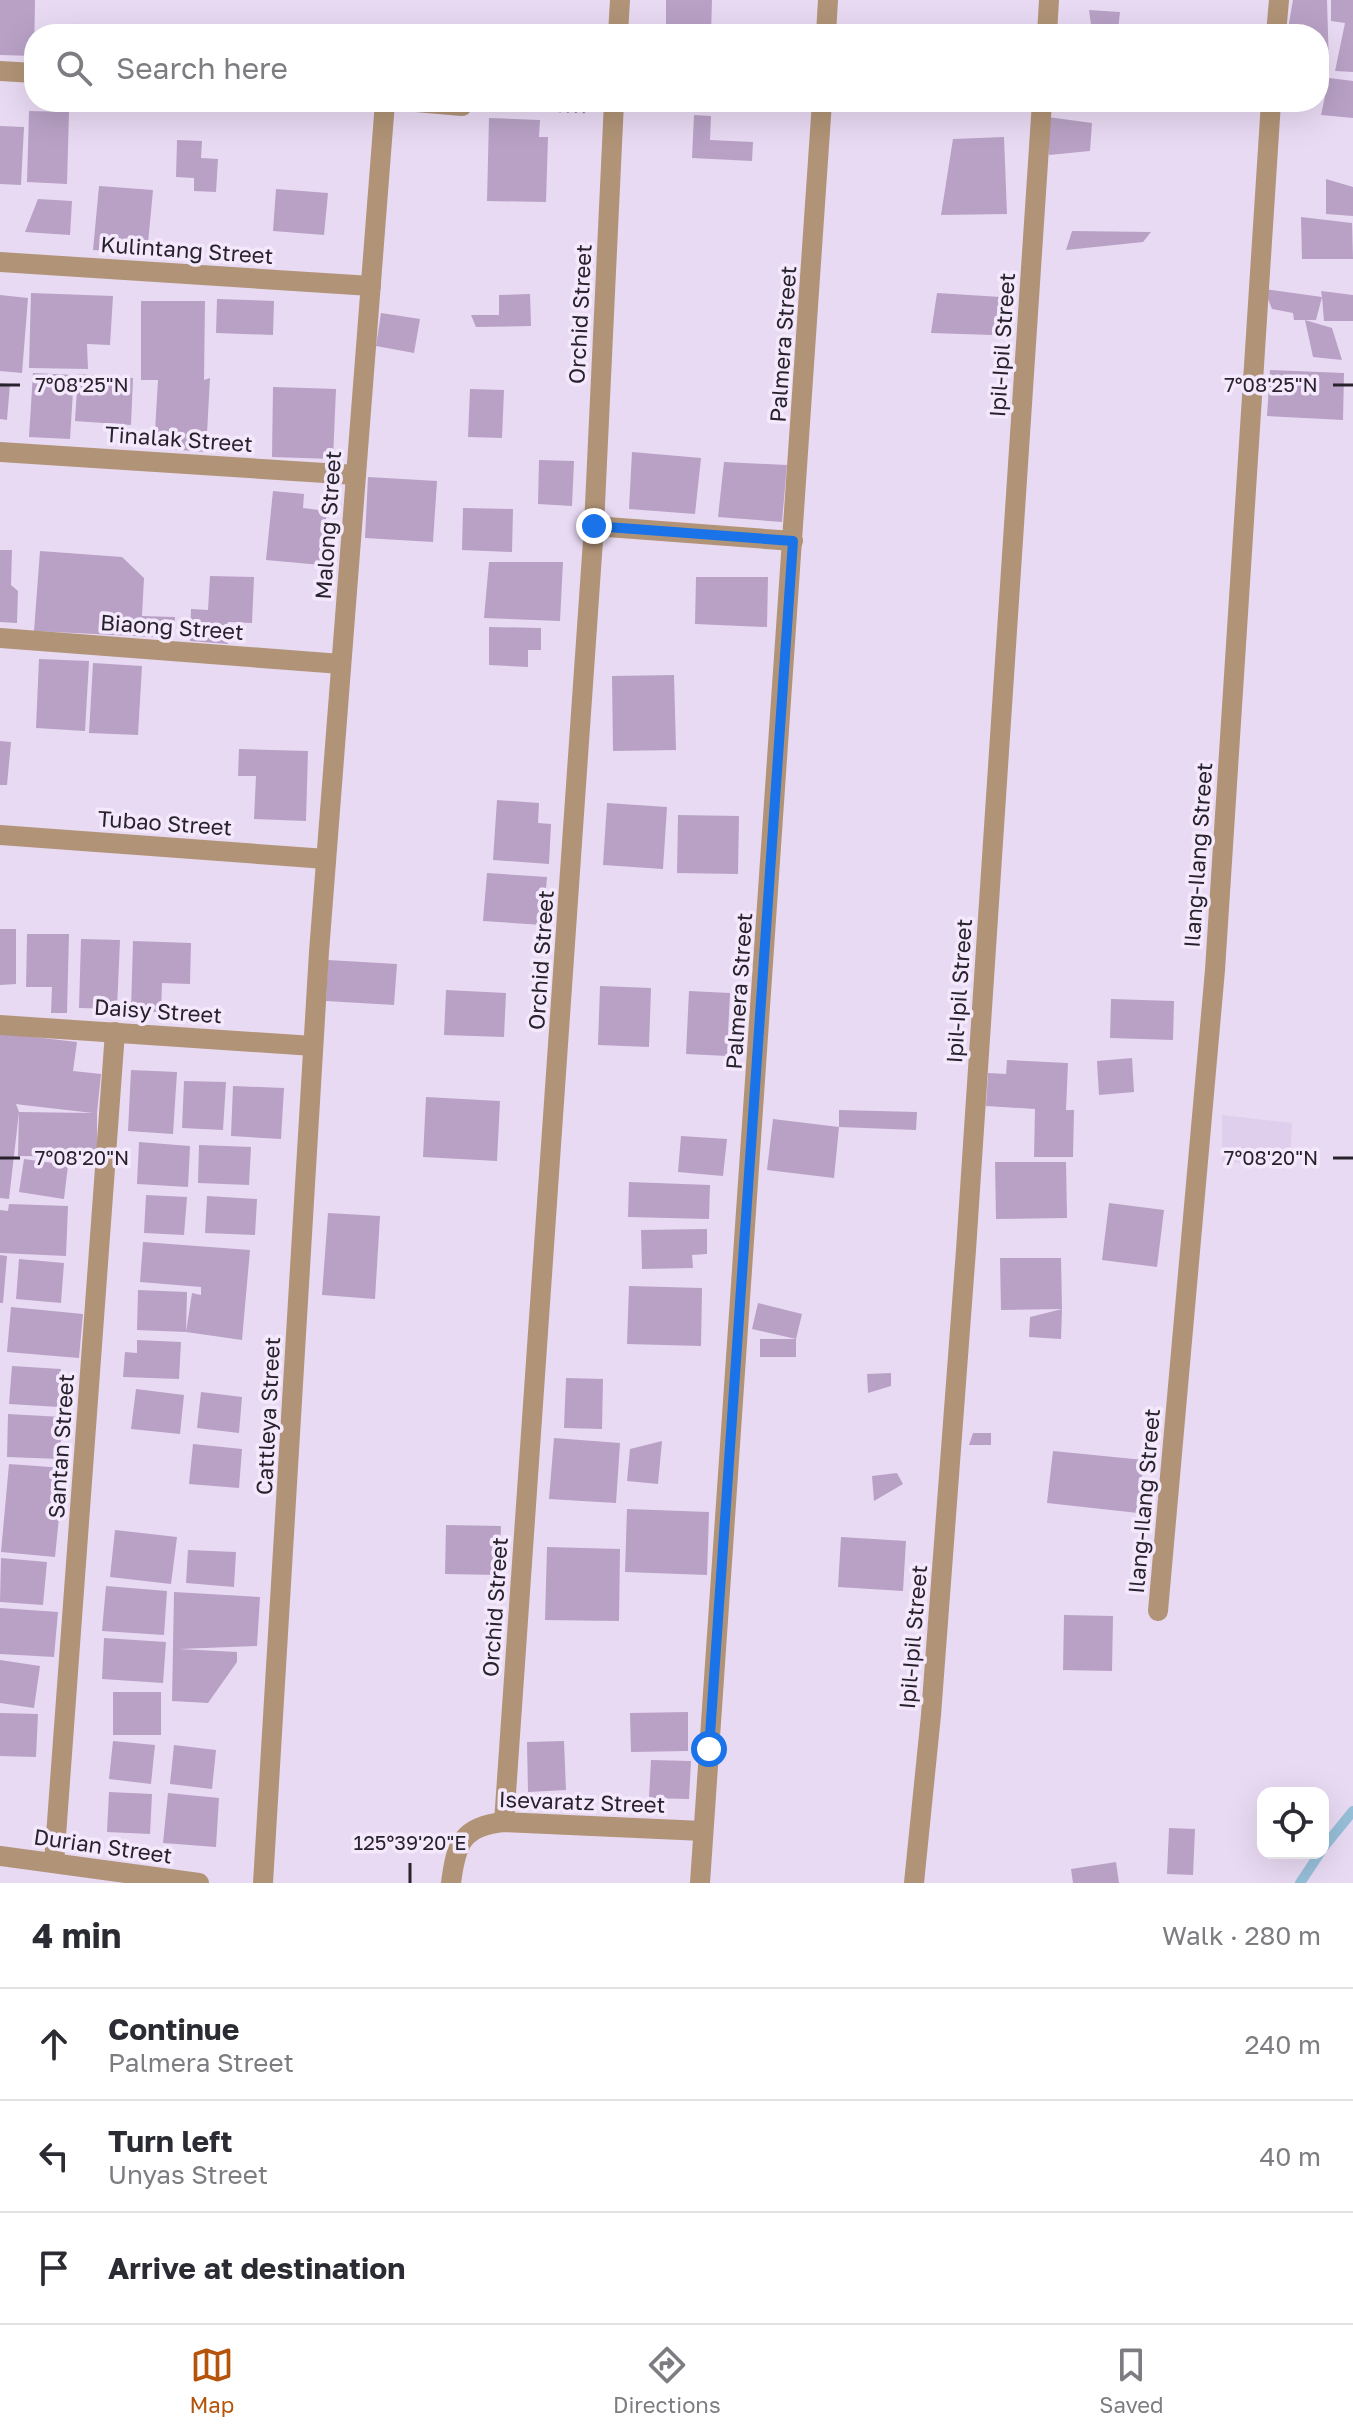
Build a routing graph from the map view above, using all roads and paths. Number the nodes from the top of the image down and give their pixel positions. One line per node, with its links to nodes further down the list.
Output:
1 (620, 0): 5 (street)
2 (828, 0): 6 (street)
3 (1049, 0): 7 (street)
4 (1279, 0): 8 (street)
5 (619, 24)
6 (827, 24)
7 (1048, 24)
8 (1277, 24)
9 (0, 71): 10 (street)
10 (24, 72)
11 (384, 112): 17 (street, Malong Street)
12 (614, 112): 20 (street, Orchid Street)
13 (821, 112): 21 (street, Palmera Street)
14 (1041, 112): 39 (street, Ipil-Ipil Street)
15 (1270, 112): 30 (street, Ilang-Ilang Street)
16 (0, 262): 17 (street, Kulintang Street)
17 (371, 286): 19 (street, Malong Street)
18 (0, 452): 19 (street, Tinalak Street)
19 (356, 475): 23 (street, Malong Street)
20 (594, 526): 21 (street); 31 (street, Orchid Street)
21 (793, 541): 32 (street, Palmera Street)
22 (0, 638): 23 (street, Biaong Street)
23 (341, 664): 25 (street, Malong Street)
24 (0, 835): 25 (street, Tubao Street)
25 (326, 859): 26 (street, Malong Street)
26 (319, 952): 29 (street, Cattleya Street)
27 (0, 1025): 28 (street, Daisy Street)
28 (115, 1032): 29 (street, Daisy Street); 34 (street, Santan Street)
29 (313, 1046): 36 (street, Cattleya Street)
30 (1158, 1611)
31 (504, 1822): 32 (street, Isevaratz Street); 37 (street, Isevaratz Street)
32 (703, 1831): 38 (street, Palmera Street)
33 (0, 1856): 34 (street, Durian Street)
34 (54, 1863): 35 (street, Durian Street)
35 (199, 1883)
36 (263, 1883)
37 (451, 1883)
38 (700, 1883)
39 (914, 1883)

